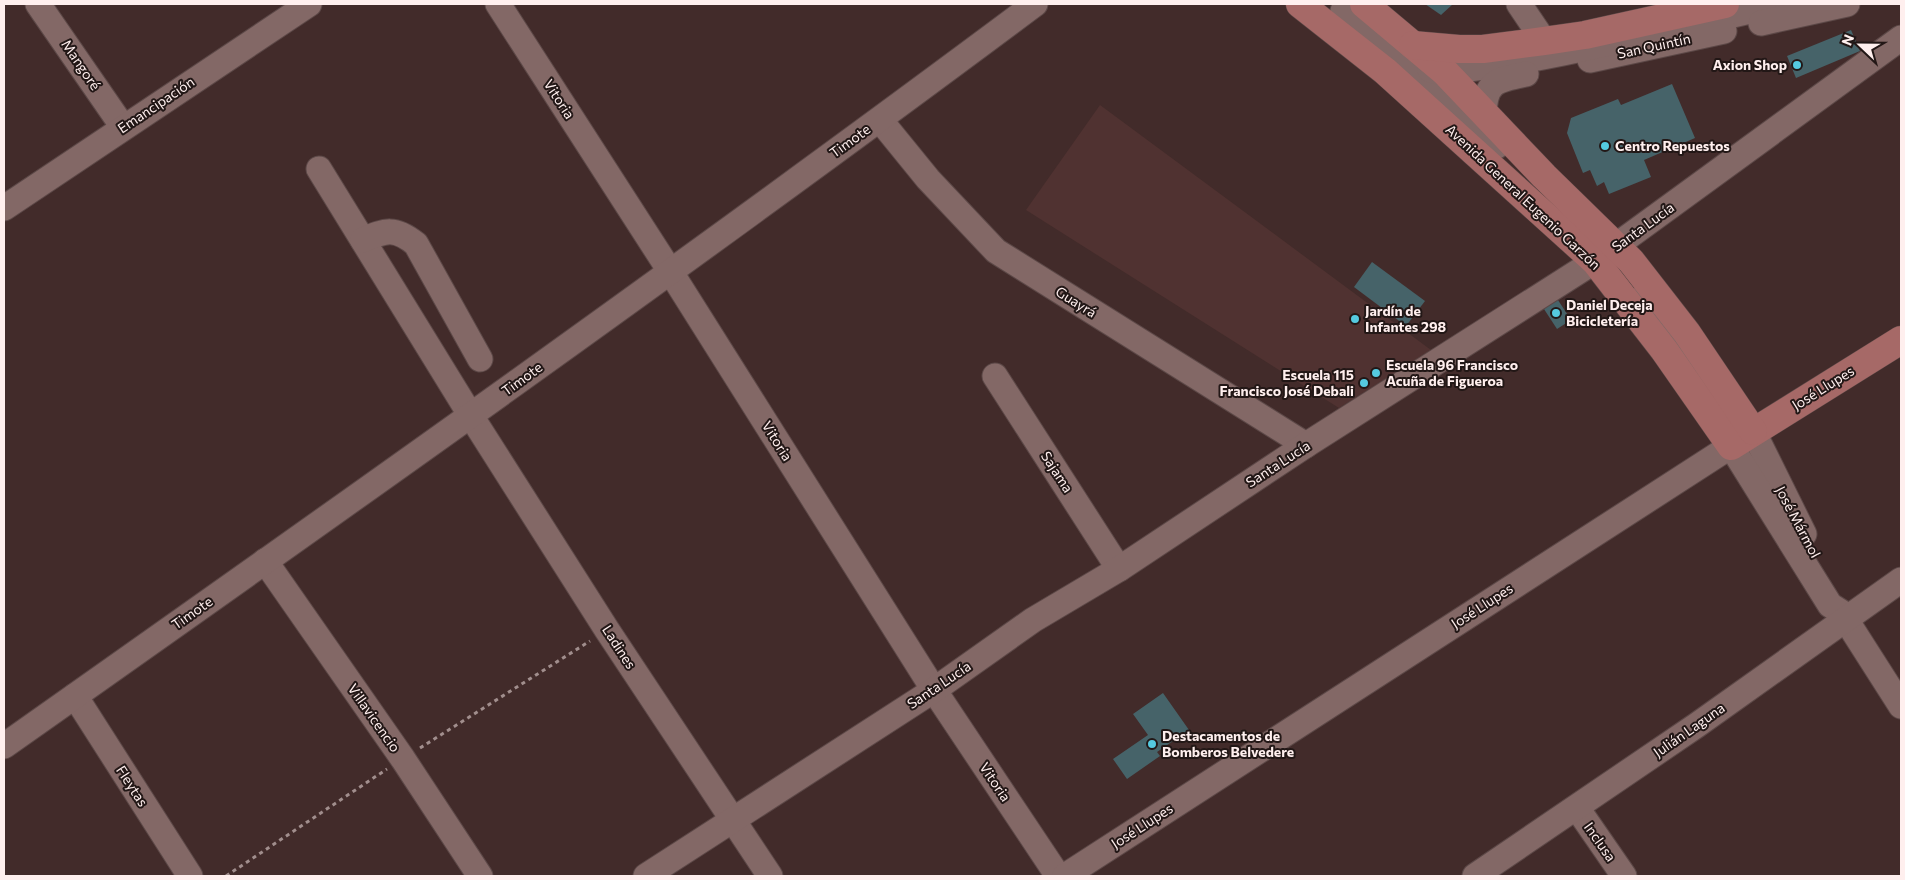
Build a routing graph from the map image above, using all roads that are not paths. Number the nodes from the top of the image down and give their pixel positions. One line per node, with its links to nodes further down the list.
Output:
1 (38, 4): 17 (street, Mangoré)
2 (309, 4): 17 (street, Emancipación)
3 (498, 4): 22 (street, Vitoria)
4 (1036, 4): 16 (street, Timote)
5 (1300, 4): 21 (main road, Avenida General Eugenio Garzón)
6 (1519, 4): 12 (street)
7 (1725, 4): 12 (main road, San Quintín)
8 (1780, 4): 14 (street, San Quintín)
9 (1847, 4): 15 (street, San Quintín)
10 (1347, 6): 13 (main road, Avenida General Eugenio Garzón); 14 (street); 21 (street, Avenida General Eugenio Garzón)
11 (1901, 38): 21 (street, Santa Lucía)
12 (1544, 41): 13 (main road, San Quintín)
13 (1413, 45): 14 (main road, Avenida General Eugenio Garzón)
14 (1456, 73): 15 (main road, Avenida General Eugenio Garzón)
15 (1484, 114): 21 (main road, Avenida General Eugenio Garzón)
16 (880, 120): 22 (street, Timote); 28 (street, Guayrá)
17 (123, 127): 19 (street, Emancipación)
18 (320, 169): 20 (street, Ladines)
19 (4, 208)
20 (363, 240): 24 (street); 26 (street, Ladines)
21 (1606, 254): 27 (main road, Avenida General Eugenio Garzón); 28 (street, Santa Lucía)
22 (670, 271): 26 (street, Timote); 33 (street, Vitoria)
23 (1901, 340): 27 (main road, José Llupes)
24 (480, 359)
25 (995, 376): 30 (street, Sajama)
26 (471, 416): 29 (street, Timote); 38 (street, Ladines)
27 (1742, 438): 32 (street, José Mármol); 44 (street, José Llupes)
28 (1306, 446): 30 (street, Santa Lucía)
29 (265, 562): 34 (street, Timote); 40 (street, Villavicencio)
30 (1120, 568): 33 (street, Santa Lucía)
31 (1901, 580): 32 (street, Julián Laguna)
32 (1843, 615): 35 (street, José Mármol); 37 (street, Julián Laguna)
33 (934, 690): 38 (street, Santa Lucía); 43 (street, Vitoria)
34 (75, 696): 36 (street, Timote); 39 (street, Fleytas)
35 (1901, 706)
36 (4, 746)
37 (1576, 808): 45 (street, Julián Laguna); 46 (street, Inclusa)
38 (733, 820): 41 (street, Santa Lucía); 42 (street, Ladines)
39 (190, 876)
40 (480, 876)
41 (646, 876)
42 (770, 876)
43 (1058, 876)
44 (1065, 876)
45 (1475, 876)
46 (1624, 876)

